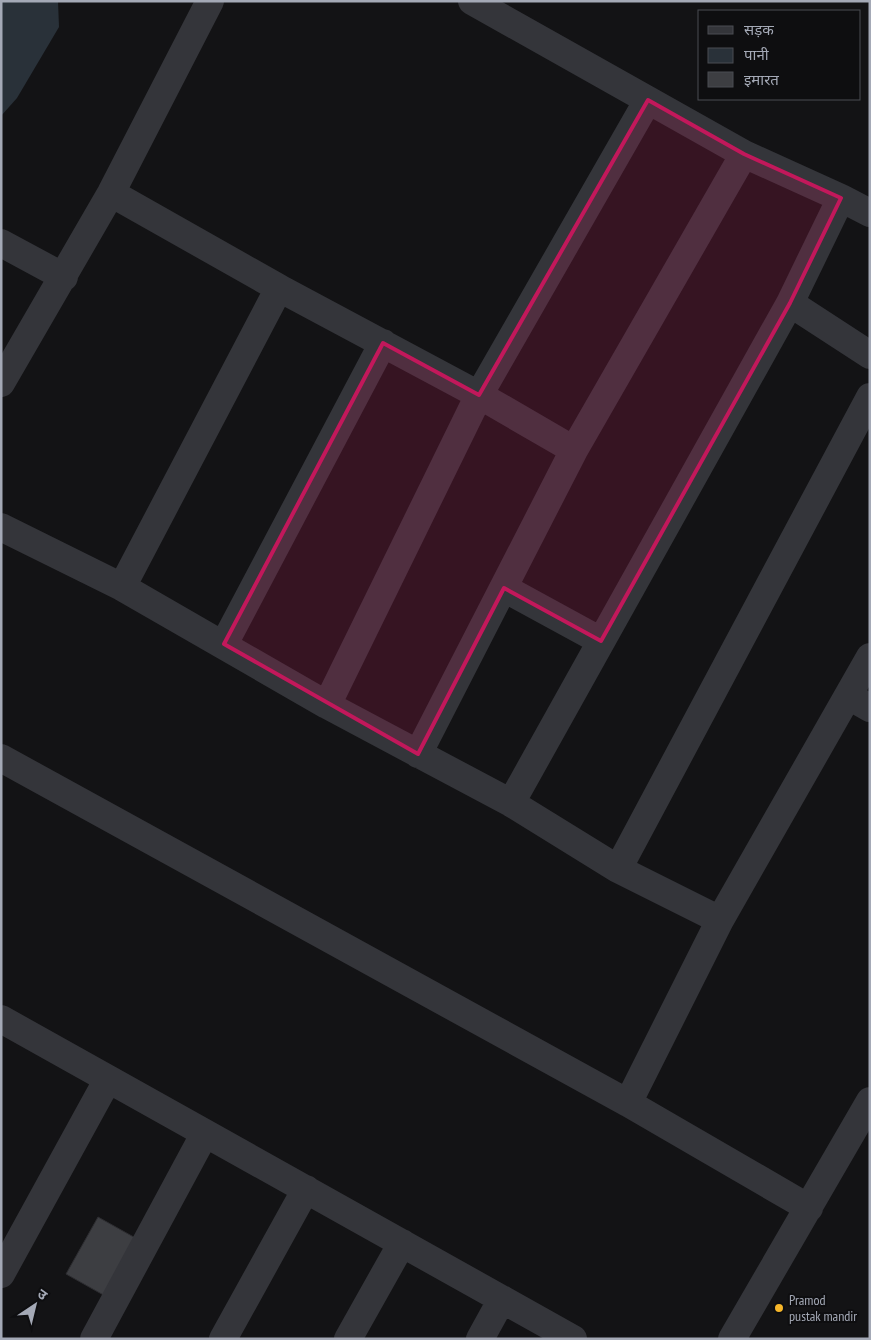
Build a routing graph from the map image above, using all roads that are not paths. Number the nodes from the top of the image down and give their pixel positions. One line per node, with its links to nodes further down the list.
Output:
1 (210, 1): 5 (street)
2 (472, 1): 3 (street)
3 (648, 100): 4 (street); 15 (street)
4 (744, 154): 6 (street); 17 (street)
5 (112, 193): 9 (street); 10 (street)
6 (841, 198): 7 (street); 11 (street)
7 (870, 214)
8 (1, 243): 9 (street)
9 (64, 277): 14 (street)
10 (279, 288): 12 (street); 19 (street)
11 (790, 303): 13 (street); 21 (street)
12 (383, 343): 15 (street); 22 (street)
13 (870, 355)
14 (1, 383)
15 (479, 395): 17 (street); 25 (street)
16 (870, 396): 29 (street)
17 (574, 450): 20 (street)
18 (1, 527): 19 (street)
19 (122, 587): 22 (street)
20 (504, 588): 21 (street); 26 (street)
21 (601, 641): 28 (street)
22 (224, 644): 25 (street)
23 (870, 657): 24 (street)
24 (859, 702): 30 (street)
25 (327, 705): 26 (street)
26 (418, 754): 28 (street)
27 (1, 758): 34 (street)
28 (511, 803): 29 (street)
29 (618, 869): 30 (street)
30 (720, 920): 34 (street)
31 (2, 1022): 32 (street)
32 (108, 1079): 35 (street); 40 (street)
33 (870, 1102): 36 (street)
34 (628, 1103): 38 (street)
35 (205, 1133): 37 (street); 42 (street)
36 (860, 1141): 38 (street)
37 (306, 1189): 39 (street); 43 (street)
38 (809, 1208): 47 (street)
39 (402, 1243): 41 (street); 44 (street)
40 (1, 1274)
41 (502, 1299): 45 (street); 46 (street)
42 (94, 1339)
43 (223, 1339)
44 (348, 1339)
45 (480, 1339)
46 (573, 1339)
47 (732, 1339)

